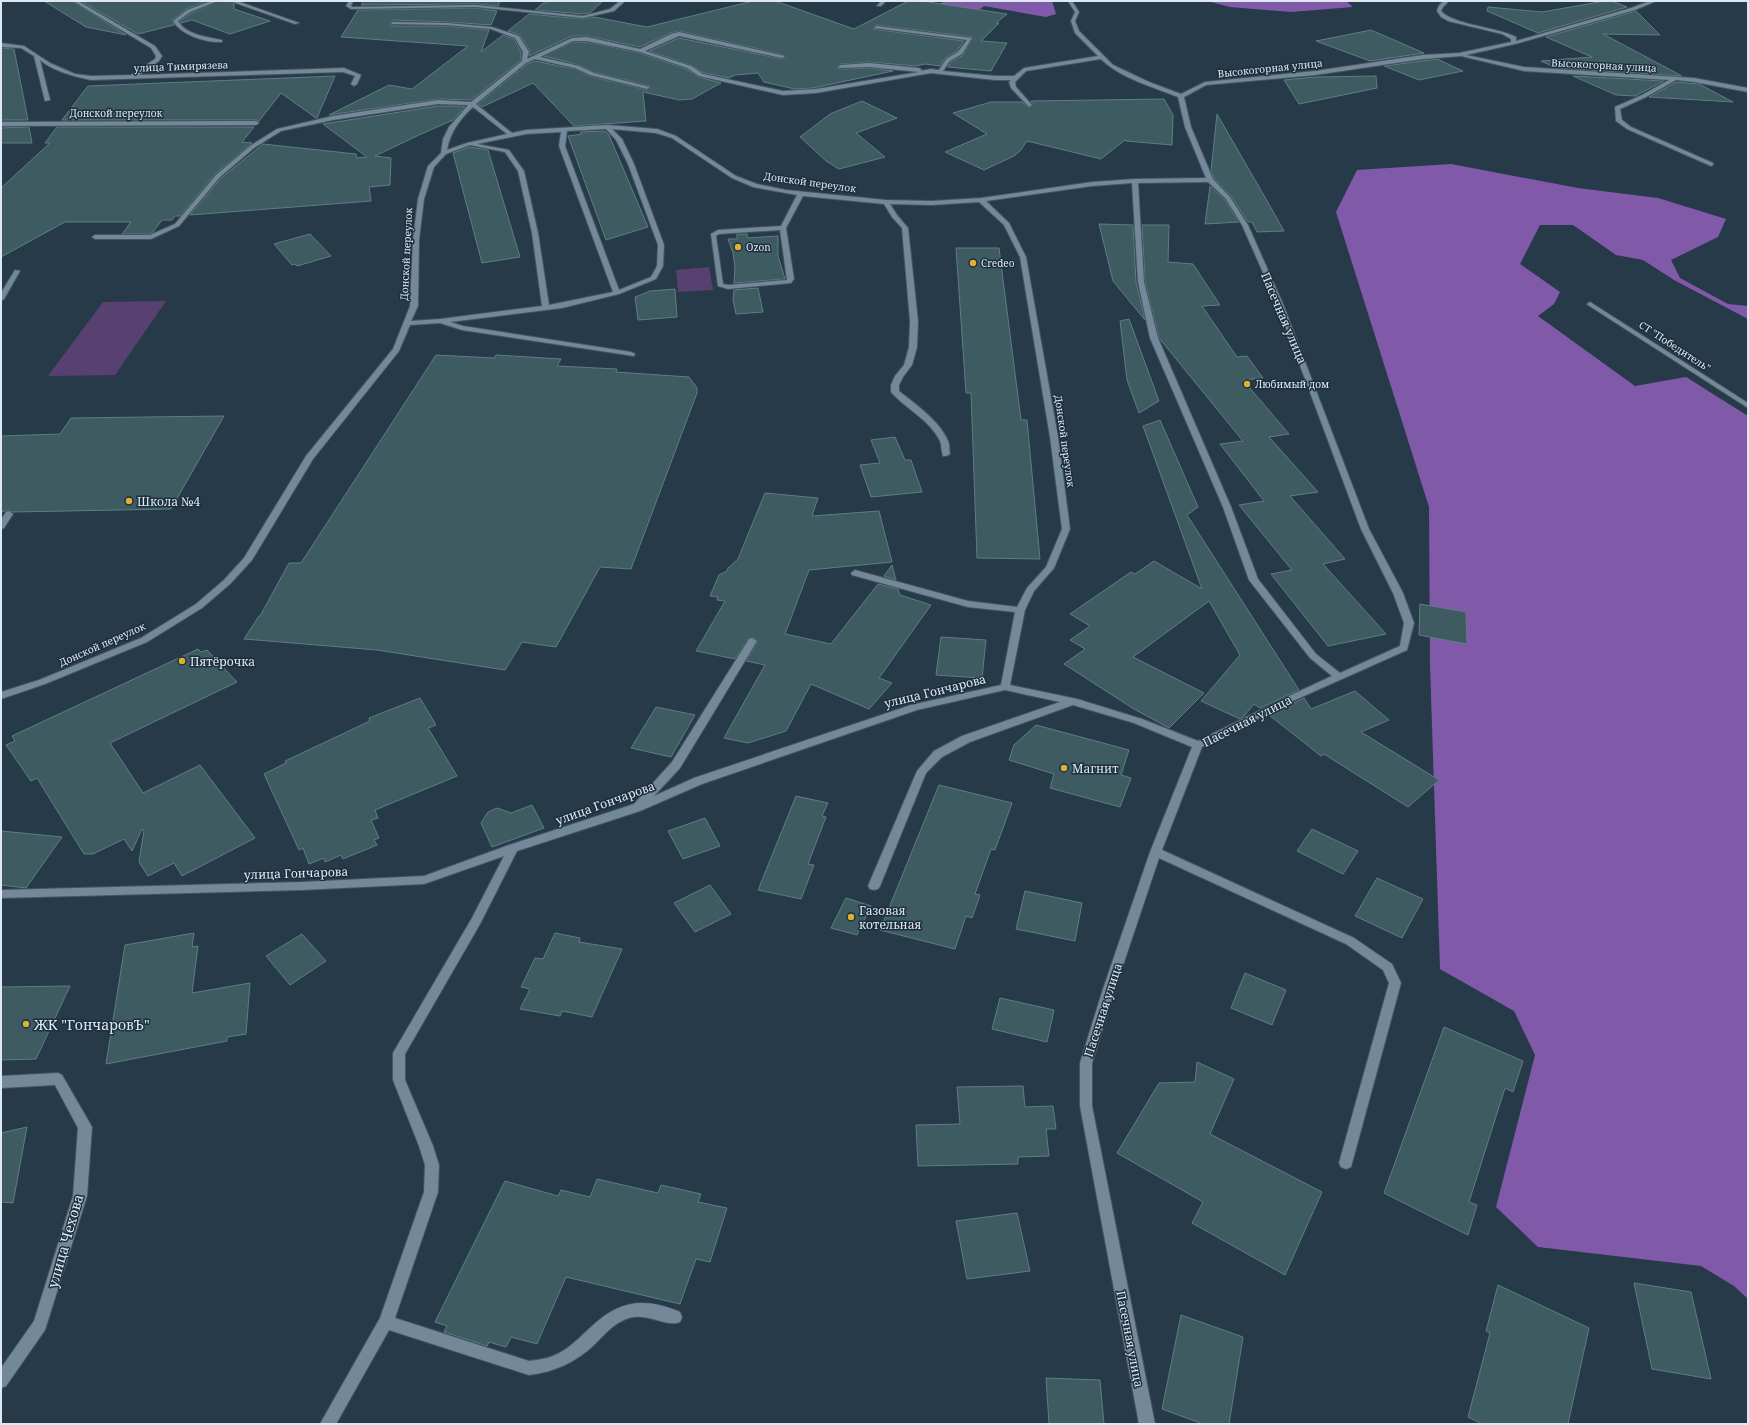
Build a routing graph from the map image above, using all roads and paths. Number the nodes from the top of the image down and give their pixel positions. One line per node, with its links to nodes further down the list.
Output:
1 (75, 1): 28 (street)
2 (216, 1): 15 (street)
3 (232, 1): 12 (street)
4 (351, 1): 5 (street)
5 (623, 1)
6 (884, 1): 11 (street)
7 (1070, 1): 23 (street)
8 (1447, 1): 10 (street)
9 (1654, 1): 16 (street, Высокогорная улица)
10 (1441, 4): 16 (street)
11 (879, 5)
12 (297, 22)
13 (393, 23): 24 (street)
14 (876, 27): 27 (street)
15 (220, 41)
16 (1513, 43): 20 (street, Высокогорная улица)
17 (1, 45): 19 (street, улица Тимирязева)
18 (641, 51): 21 (street); 22 (street); 26 (street)
19 (36, 55): 28 (street, улица Тимирязева); 35 (street)
20 (1459, 55): 30 (street, Высокогорная улица); 34 (street, Высокогорная улица)
21 (782, 56)
22 (535, 57): 24 (street); 32 (street)
23 (1102, 57): 29 (street); 34 (street)
24 (524, 62): 36 (street)
25 (840, 67): 26 (street)
26 (931, 71): 27 (street)
27 (940, 72): 29 (street)
28 (132, 77): 31 (street, улица Тимирязева)
29 (1014, 78): 37 (street)
30 (1675, 79): 33 (street, Высокогорная улица); 45 (street)
31 (354, 84)
32 (647, 87)
33 (1748, 90)
34 (1181, 96): 46 (street)
35 (47, 100)
36 (473, 104): 42 (street); 44 (street); 52 (street)
37 (1029, 105)
38 (256, 123): 39 (street, Донской переулок)
39 (1, 124)
40 (607, 127): 41 (street, Донской переулок); 48 (street, Донской переулок); 54 (street)
41 (564, 128): 42 (street, Донской переулок); 54 (street)
42 (511, 135): 43 (street, Донской переулок)
43 (469, 144): 44 (street, Донской переулок); 57 (street)
44 (444, 153): 59 (street, Донской переулок)
45 (1711, 164)
46 (1210, 180): 47 (street, Донской переулок); 68 (street, Пасечная улица)
47 (1135, 181): 49 (street, Донской переулок); 68 (street)
48 (801, 194): 50 (street, Донской переулок); 51 (street)
49 (981, 200): 50 (street, Донской переулок); 66 (street, Донской переулок)
50 (886, 202): 62 (street)
51 (783, 228): 51 (street)
52 (96, 237)
53 (17, 271): 55 (street)
54 (617, 293): 57 (street)
55 (1, 299)
56 (1590, 304): 61 (street, СТ "Победитель")
57 (546, 308): 58 (street)
58 (440, 321): 59 (street); 60 (street)
59 (406, 323): 70 (street, Донской переулок)
60 (631, 354)
61 (1748, 406)
62 (946, 454)
63 (9, 514): 64 (street)
64 (1, 526)
65 (855, 573): 66 (street)
66 (1020, 610): 69 (street, Донской переулок)
67 (752, 640): 73 (street)
68 (1339, 677): 72 (street, Пасечная улица)
69 (1005, 687): 71 (street, улица Гончарова); 73 (street, улица Гончарова)
70 (1, 696)
71 (1073, 701): 72 (street, улица Гончарова); 76 (street)
72 (1198, 745): 75 (street, Пасечная улица)
73 (636, 808): 74 (street, улица Гончарова)
74 (513, 848): 77 (street, улица Гончарова); 81 (street)
75 (1156, 852): 79 (street); 84 (street, Пасечная улица)
76 (874, 886)
77 (1, 894)
78 (1, 1082): 82 (street, улица Чехова)
79 (1346, 1163)
80 (675, 1317): 81 (street)
81 (386, 1322): 83 (street)
82 (1, 1381)
83 (328, 1424)
84 (1147, 1424)

